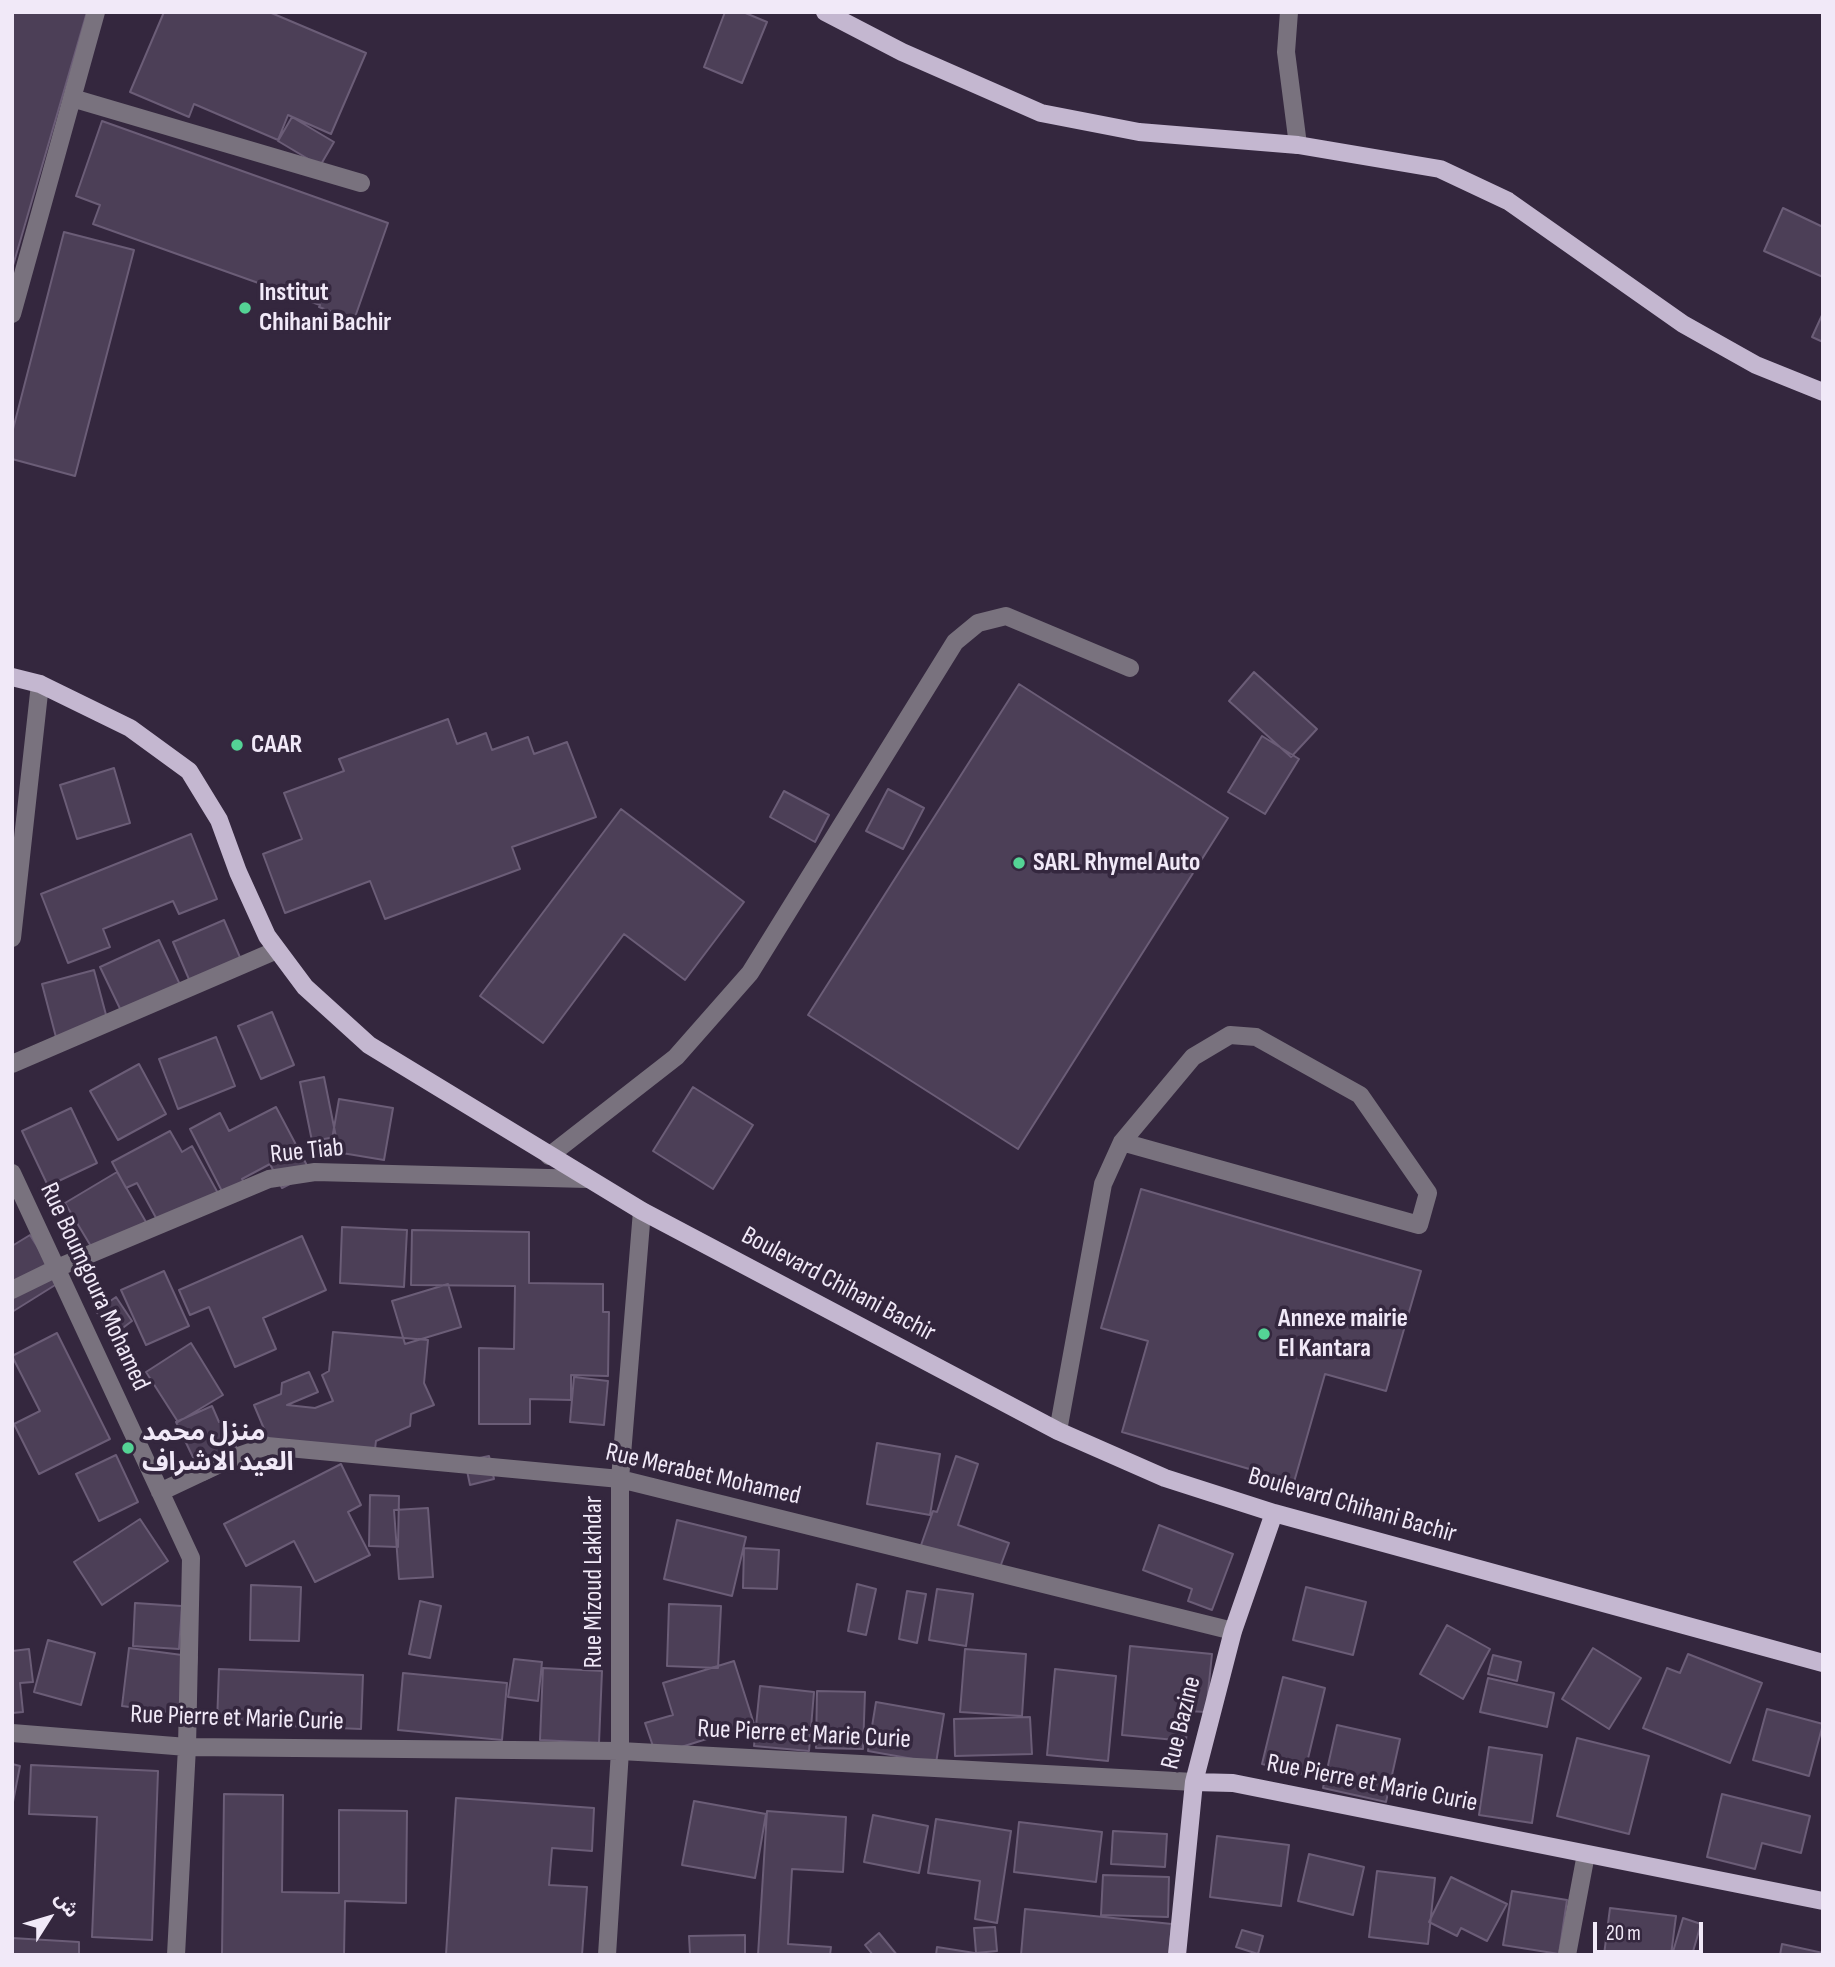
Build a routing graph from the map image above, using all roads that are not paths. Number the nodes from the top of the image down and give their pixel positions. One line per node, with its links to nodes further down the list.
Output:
1 (96, 12): 4 (street)
2 (825, 12): 5 (main road)
3 (1289, 12): 5 (street)
4 (72, 99): 6 (street); 7 (street)
5 (1298, 145): 8 (main road)
6 (361, 183)
7 (12, 314)
8 (1823, 392)
9 (1130, 668): 16 (street)
10 (12, 677): 11 (main road, Boulevard Chihani Bachir)
11 (40, 684): 12 (street); 13 (main road, Boulevard Chihani Bachir)
12 (12, 938)
13 (277, 950): 14 (street); 16 (main road, Boulevard Chihani Bachir)
14 (12, 1063)
15 (1122, 1142): 15 (street); 22 (street)
16 (549, 1156): 18 (main road, Boulevard Chihani Bachir)
17 (12, 1174): 20 (street, Rue Boumgoura Mohamed)
18 (587, 1179): 19 (main road, Boulevard Chihani Bachir); 20 (street, Rue Tiab)
19 (642, 1211): 22 (main road, Boulevard Chihani Bachir); 23 (street, Rue Mizoud Lakhdar)
20 (57, 1268): 21 (street, Rue Tiab); 24 (street, Rue Boumgoura Mohamed)
21 (12, 1290)
22 (1058, 1431): 25 (main road, Boulevard Chihani Bachir)
23 (620, 1479): 24 (street, Rue Merabet Mohamed); 26 (street, Rue Merabet Mohamed); 30 (street, Rue Mizoud Lakhdar)
24 (160, 1492): 29 (street, Rue Boumgoura Mohamed)
25 (1274, 1513): 26 (main road, Rue Bazine); 27 (main road, Boulevard Chihani Bachir)
26 (1233, 1631): 31 (main road, Rue Bazine)
27 (1823, 1663)
28 (12, 1733): 29 (street, Rue Pierre et Marie Curie)
29 (187, 1747): 30 (street, Rue Pierre et Marie Curie); 34 (street, Rue Boumgoura Mohamed)
30 (620, 1751): 31 (street, Rue Pierre et Marie Curie); 35 (street, Rue Mizoud Lakhdar)
31 (1194, 1782): 32 (main road, Rue Pierre et Marie Curie); 36 (main road, Rue Bazine)
32 (1586, 1854): 33 (main road, Rue Pierre et Marie Curie); 37 (street)
33 (1823, 1901)
34 (176, 1955)
35 (607, 1955)
36 (1177, 1955)
37 (1567, 1955)

